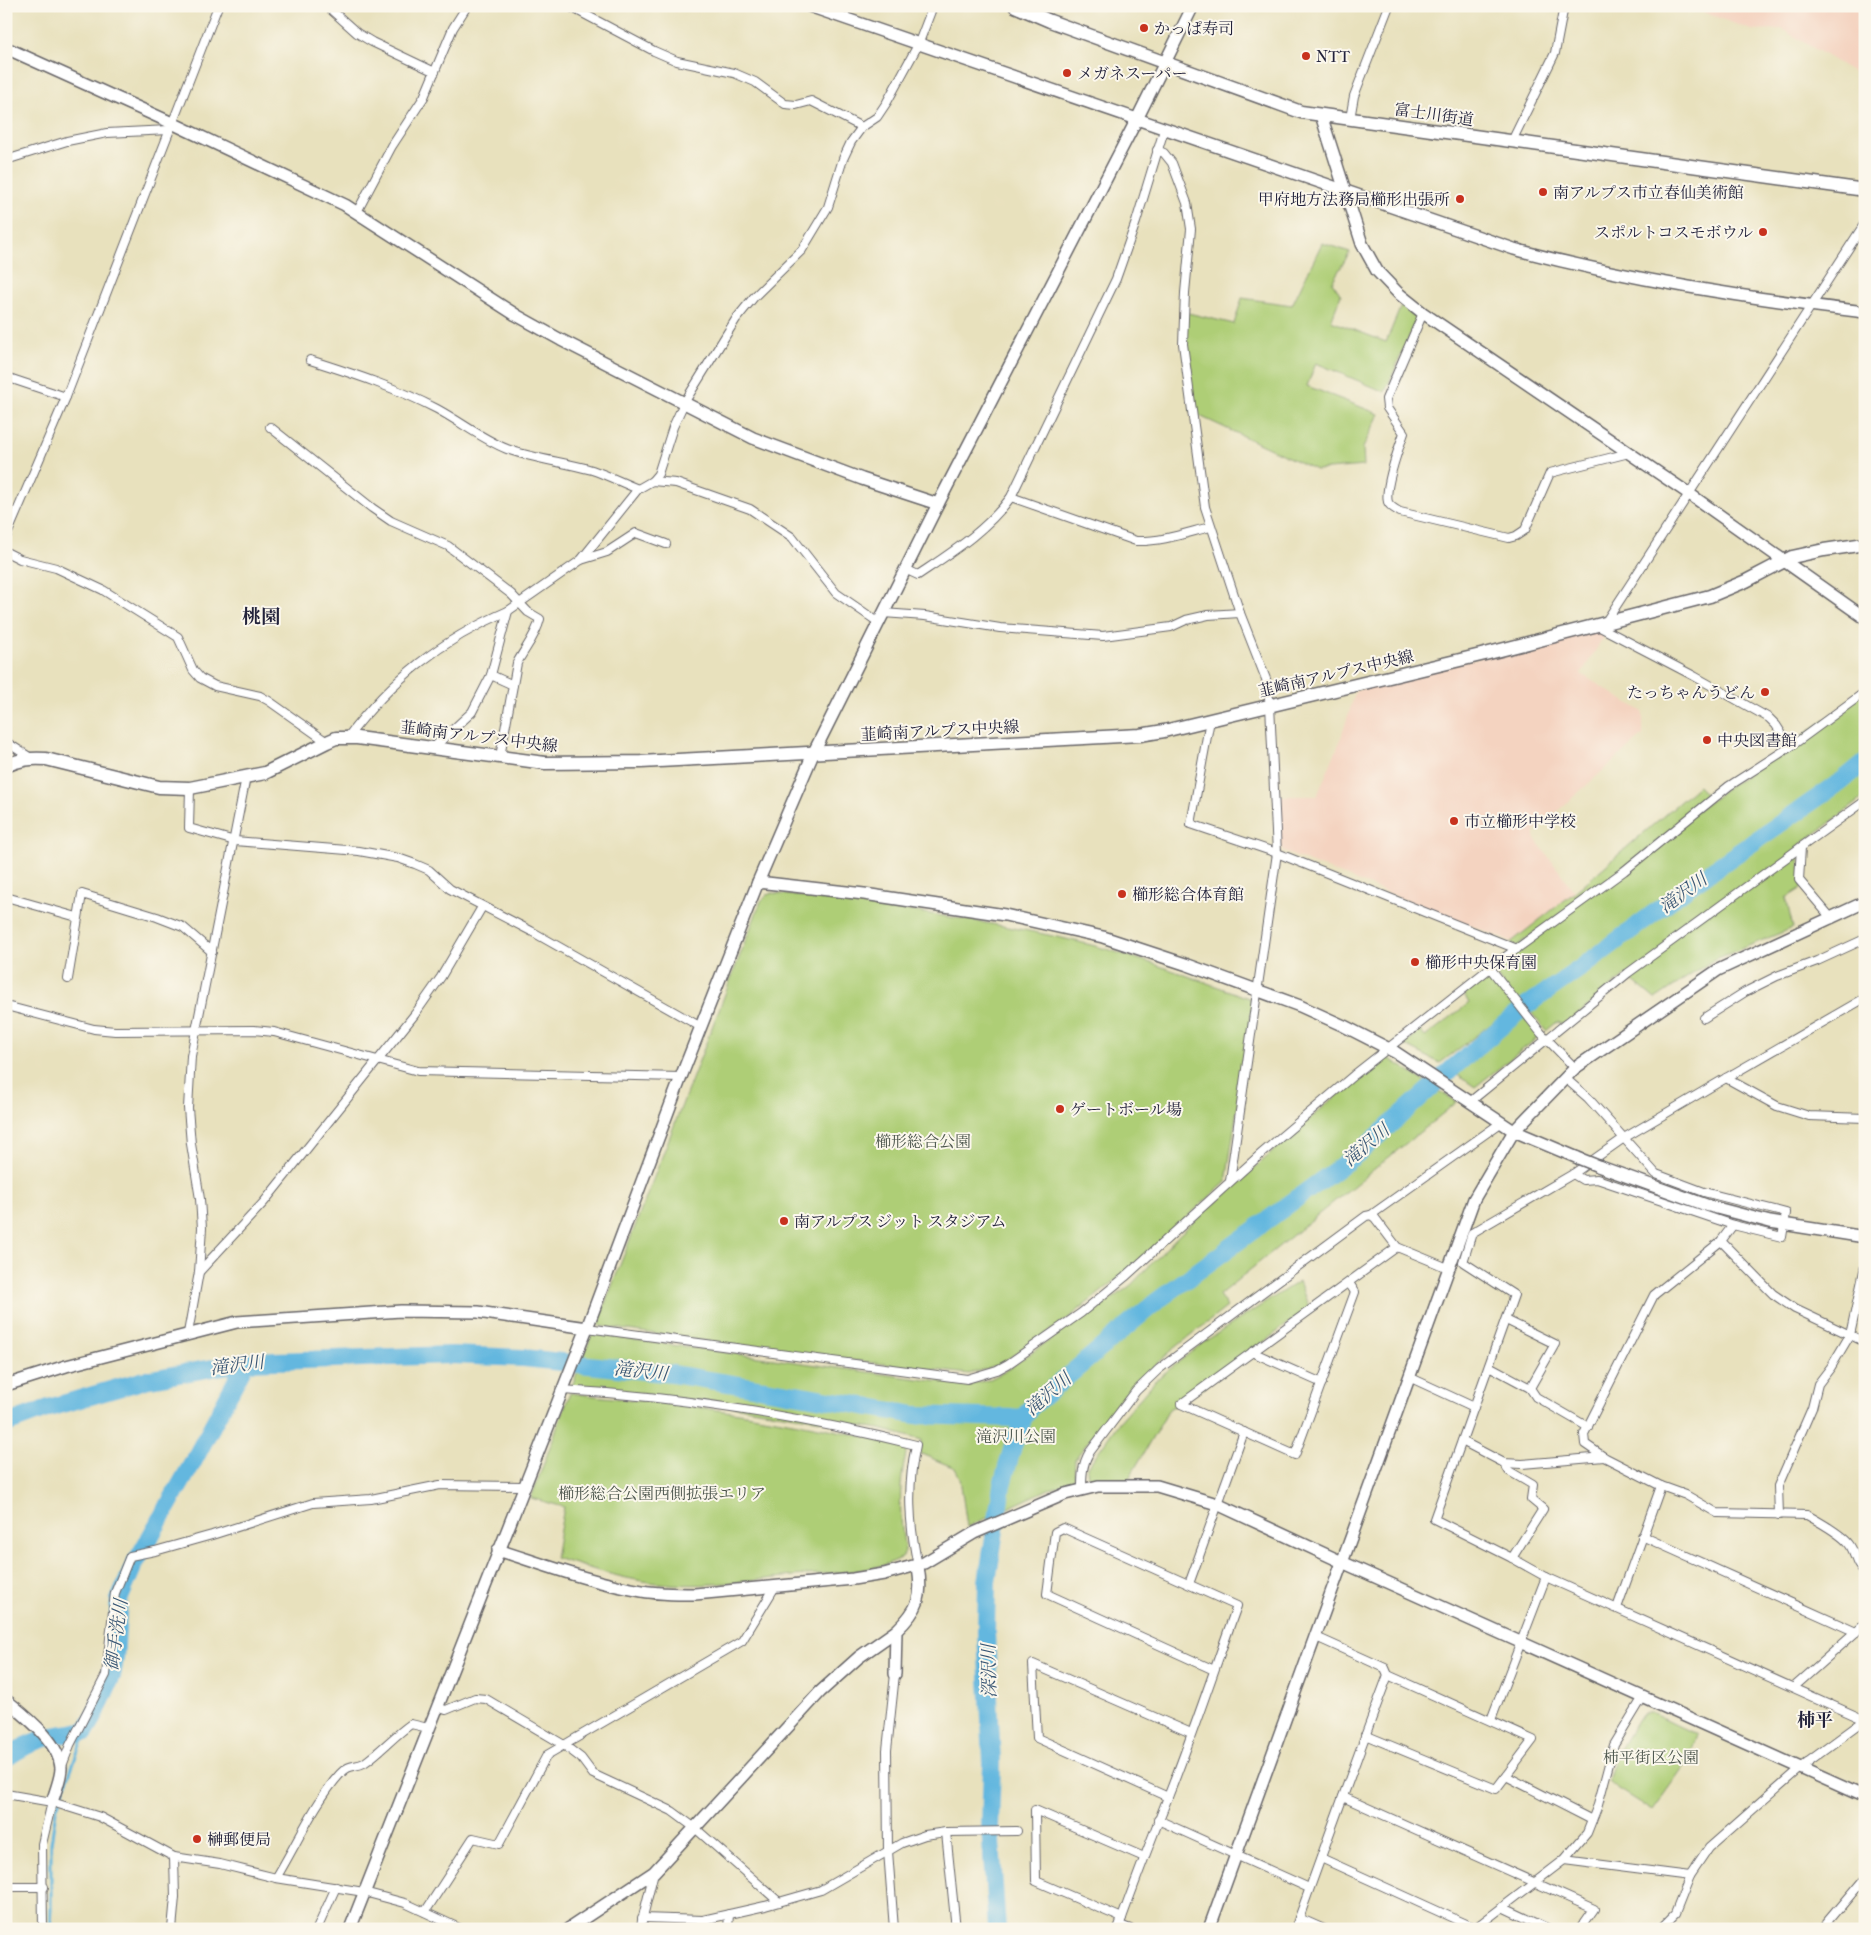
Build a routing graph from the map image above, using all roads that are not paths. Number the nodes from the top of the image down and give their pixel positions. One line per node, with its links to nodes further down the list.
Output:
1 (218, 6): 18 (street)
2 (327, 6): 14 (street)
3 (466, 6): 14 (street)
4 (568, 6): 19 (street)
5 (809, 6): 11 (street)
6 (933, 6): 11 (street)
7 (1015, 6): 13 (main road, 富士川街道)
8 (1193, 6): 13 (street)
9 (1389, 6): 17 (street)
10 (1564, 6): 21 (street)
11 (918, 44): 16 (street); 19 (street)
12 (6, 48): 18 (street)
13 (1166, 62): 15 (main road, 富士川街道); 16 (street)
14 (435, 72): 26 (street)
15 (1320, 115): 17 (main road, 富士川街道); 25 (street)
16 (1137, 119): 20 (street); 41 (street)
17 (1350, 119): 21 (main road, 富士川街道)
18 (171, 126): 23 (street); 26 (street); 33 (street)
19 (862, 127): 34 (street)
20 (1164, 130): 22 (street); 25 (street)
21 (1512, 141): 24 (main road, 富士川街道)
22 (1157, 150): 40 (street); 42 (street)
23 (6, 160)
24 (1865, 190)
25 (1346, 192): 28 (street); 30 (street)
26 (358, 212): 34 (street)
27 (1865, 223): 28 (street)
28 (1812, 306): 29 (street); 39 (street)
29 (1865, 312)
30 (1423, 313): 36 (street); 36 (street)
31 (310, 360): 38 (street)
32 (6, 377): 33 (street)
33 (66, 397): 43 (street)
34 (684, 403): 37 (street); 41 (street)
35 (270, 428): 50 (street)
36 (1629, 453): 39 (street)
37 (652, 481): 38 (street); 53 (street)
38 (638, 489): 47 (street)
39 (1688, 494): 48 (street); 55 (street)
40 (1011, 498): 42 (street); 49 (street)
41 (938, 504): 49 (street)
42 (1210, 527): 52 (street)
43 (6, 537)
44 (666, 544): 47 (street)
45 (1865, 544): 48 (main road, 韮崎南アルプス中央線)
46 (6, 552): 63 (street)
47 (581, 560): 50 (street)
48 (1783, 562): 54 (street); 55 (main road, 韮崎南アルプス中央線)
49 (905, 569): 53 (street)
50 (519, 603): 51 (street); 57 (street)
51 (508, 610): 56 (street); 61 (street)
52 (1240, 613): 53 (street); 59 (street)
53 (880, 618): 66 (street)
54 (1865, 618)
55 (1600, 624): 59 (main road, 韮崎南アルプス中央線); 64 (street)
56 (491, 675): 57 (street); 65 (street)
57 (513, 685): 67 (street)
58 (1865, 692): 64 (street)
59 (1270, 705): 60 (main road, 韮崎南アルプス中央線); 75 (street)
60 (1210, 720): 66 (main road, 韮崎南アルプス中央線); 75 (street)
61 (347, 738): 63 (main road, 韮崎南アルプス中央線); 65 (main road, 韮崎南アルプス中央線)
62 (6, 742): 68 (street)
63 (327, 742): 70 (main road, 韮崎南アルプス中央線)
64 (1790, 747): 83 (street)
65 (433, 748): 67 (main road, 韮崎南アルプス中央線)
66 (813, 754): 67 (main road, 韮崎南アルプス中央線); 76 (street)
67 (500, 757)
68 (31, 758): 69 (main road, 韮崎南アルプス中央線); 71 (main road, 韮崎南アルプス中央線)
69 (6, 766)
70 (246, 777): 71 (main road, 韮崎南アルプス中央線); 73 (street)
71 (190, 788): 73 (street)
72 (1865, 801): 74 (street)
73 (235, 841): 79 (street); 84 (street)
74 (1801, 847): 81 (street); 93 (street)
75 (1277, 853): 83 (street); 87 (street)
76 (758, 882): 87 (street); 91 (street)
77 (6, 897): 80 (street)
78 (1865, 902): 81 (street)
79 (482, 907): 91 (street); 95 (street)
80 (77, 917): 84 (street); 86 (street)
81 (1832, 919): 96 (street)
82 (1865, 939): 90 (street)
83 (1517, 949): 85 (street)
84 (212, 952): 92 (street)
85 (1490, 968): 93 (street); 94 (street)
86 (68, 979)
87 (1258, 991): 94 (street); 106 (street)
88 (1865, 998): 99 (street)
89 (6, 1006): 92 (street)
90 (1704, 1018)
91 (701, 1027): 97 (street)
92 (195, 1031): 95 (street); 115 (street)
93 (1548, 1038): 96 (street); 100 (street)
94 (1392, 1050): 100 (street); 106 (street)
95 (376, 1061): 97 (street); 115 (street)
96 (1574, 1068): 98 (street)
97 (681, 1078): 118 (street)
98 (1565, 1078): 103 (street); 104 (street)
99 (1726, 1078): 101 (street); 104 (street)
100 (1468, 1099): 102 (street)
101 (1865, 1118)
102 (1502, 1122): 103 (street); 107 (street)
103 (1514, 1130): 108 (street, bridge); 114 (street)
104 (1624, 1138): 105 (street); 108 (street)
105 (1573, 1174): 109 (street); 117 (street)
106 (1230, 1181): 118 (street)
107 (1371, 1215): 112 (street); 137 (street)
108 (1784, 1225): 109 (street); 110 (street)
109 (1733, 1226): 111 (street)
110 (1865, 1237)
111 (1721, 1241): 120 (street); 130 (street)
112 (1397, 1247): 114 (street); 116 (street)
113 (1865, 1266): 120 (street)
114 (1448, 1268): 124 (street)
115 (199, 1272): 119 (street)
116 (1349, 1283): 122 (street); 125 (street)
117 (1506, 1320): 123 (street); 128 (street)
118 (585, 1331): 119 (street); 127 (street)
119 (188, 1333): 126 (street)
120 (1850, 1335): 121 (street); 139 (street)
121 (1865, 1342)
122 (1252, 1352): 125 (street); 131 (street)
123 (1489, 1366): 128 (street); 129 (street)
124 (1409, 1377): 129 (street); 143 (street)
125 (1322, 1383): 131 (street)
126 (6, 1385)
127 (562, 1388): 135 (street); 144 (street)
128 (1530, 1388): 130 (street)
129 (1474, 1407): 132 (street)
130 (1588, 1426): 133 (street)
131 (1244, 1432): 138 (street)
132 (1462, 1441): 134 (street); 142 (street)
133 (1604, 1457): 134 (street); 136 (street)
134 (1504, 1463): 142 (street)
135 (523, 1486): 141 (street); 169 (street)
136 (1661, 1486): 139 (street); 140 (street)
137 (1082, 1490): 138 (street); 144 (street)
138 (1217, 1504): 143 (street); 147 (street)
139 (1779, 1515): 145 (street)
140 (1642, 1536): 149 (street); 152 (street)
141 (498, 1550): 148 (street); 161 (street)
142 (1512, 1558): 146 (street)
143 (1342, 1562): 153 (street); 154 (street)
144 (918, 1566): 148 (street); 151 (street)
145 (1865, 1571)
146 (1546, 1577): 149 (street); 154 (street)
147 (1189, 1584): 155 (street); 155 (street)
148 (775, 1587): 167 (street)
149 (1616, 1608): 158 (street)
150 (1865, 1624): 152 (street)
151 (896, 1631): 156 (street); 178 (street)
152 (1856, 1632): 158 (street)
153 (1314, 1636): 157 (street); 182 (street)
154 (1521, 1642): 159 (street); 162 (street)
155 (1214, 1670): 165 (street)
156 (895, 1674): 181 (street)
157 (1388, 1675): 162 (street); 166 (street)
158 (1794, 1687): 163 (street)
159 (1643, 1697): 168 (street); 177 (street)
160 (6, 1700): 169 (street)
161 (437, 1706): 164 (street); 167 (street)
162 (1491, 1720): 170 (street)
163 (1865, 1720): 168 (street)
164 (428, 1728): 189 (street); 196 (street)
165 (1191, 1733): 172 (street); 172 (street)
166 (1365, 1735): 170 (street); 173 (street)
167 (564, 1745): 178 (street); 199 (street)
168 (1801, 1767): 174 (street); 188 (street)
169 (61, 1768): 175 (street)
170 (1506, 1776): 177 (street)
171 (6, 1794): 175 (street)
172 (1168, 1797): 176 (street)
173 (1343, 1797): 185 (street); 191 (street)
174 (1865, 1797)
175 (52, 1802): 183 (street); 193 (street)
176 (1158, 1820): 182 (street); 184 (street)
177 (1592, 1820): 186 (street)
178 (695, 1828): 187 (street); 197 (street)
179 (1017, 1831): 180 (street)
180 (946, 1832): 181 (street); 214 (street)
181 (888, 1851): 197 (street); 213 (street)
182 (1236, 1855): 195 (street); 216 (street)
183 (174, 1857): 189 (street); 206 (street)
184 (1144, 1857): 203 (street); 203 (street)
185 (1321, 1858): 195 (street); 204 (street)
186 (1564, 1860): 188 (street); 191 (street)
187 (654, 1872): 201 (street); 210 (street)
188 (1690, 1876): 221 (street)
189 (276, 1878): 194 (street)
190 (1865, 1878): 222 (street)
191 (1534, 1882): 198 (street); 220 (street)
192 (6, 1887): 193 (street)
193 (44, 1887): 205 (street)
194 (336, 1887): 196 (street); 207 (street)
195 (1309, 1888): 202 (street)
196 (364, 1892): 199 (street); 208 (street)
197 (779, 1902): 200 (street)
198 (1502, 1907): 204 (street); 219 (street)
199 (425, 1912): 209 (street)
200 (729, 1914): 201 (street); 212 (street)
201 (642, 1918): 211 (street)
202 (1299, 1918): 217 (street); 218 (street)
203 (1120, 1924): 215 (street)
204 (1475, 1928)
205 (43, 1929)
206 (172, 1929)
207 (317, 1929)
208 (350, 1929)
209 (461, 1929)
210 (568, 1929)
211 (640, 1929)
212 (728, 1929)
213 (894, 1929)
214 (956, 1929)
215 (1130, 1929)
216 (1209, 1929)
217 (1295, 1929)
218 (1324, 1929)
219 (1549, 1929)
220 (1580, 1929)
221 (1660, 1929)
222 (1822, 1929)

